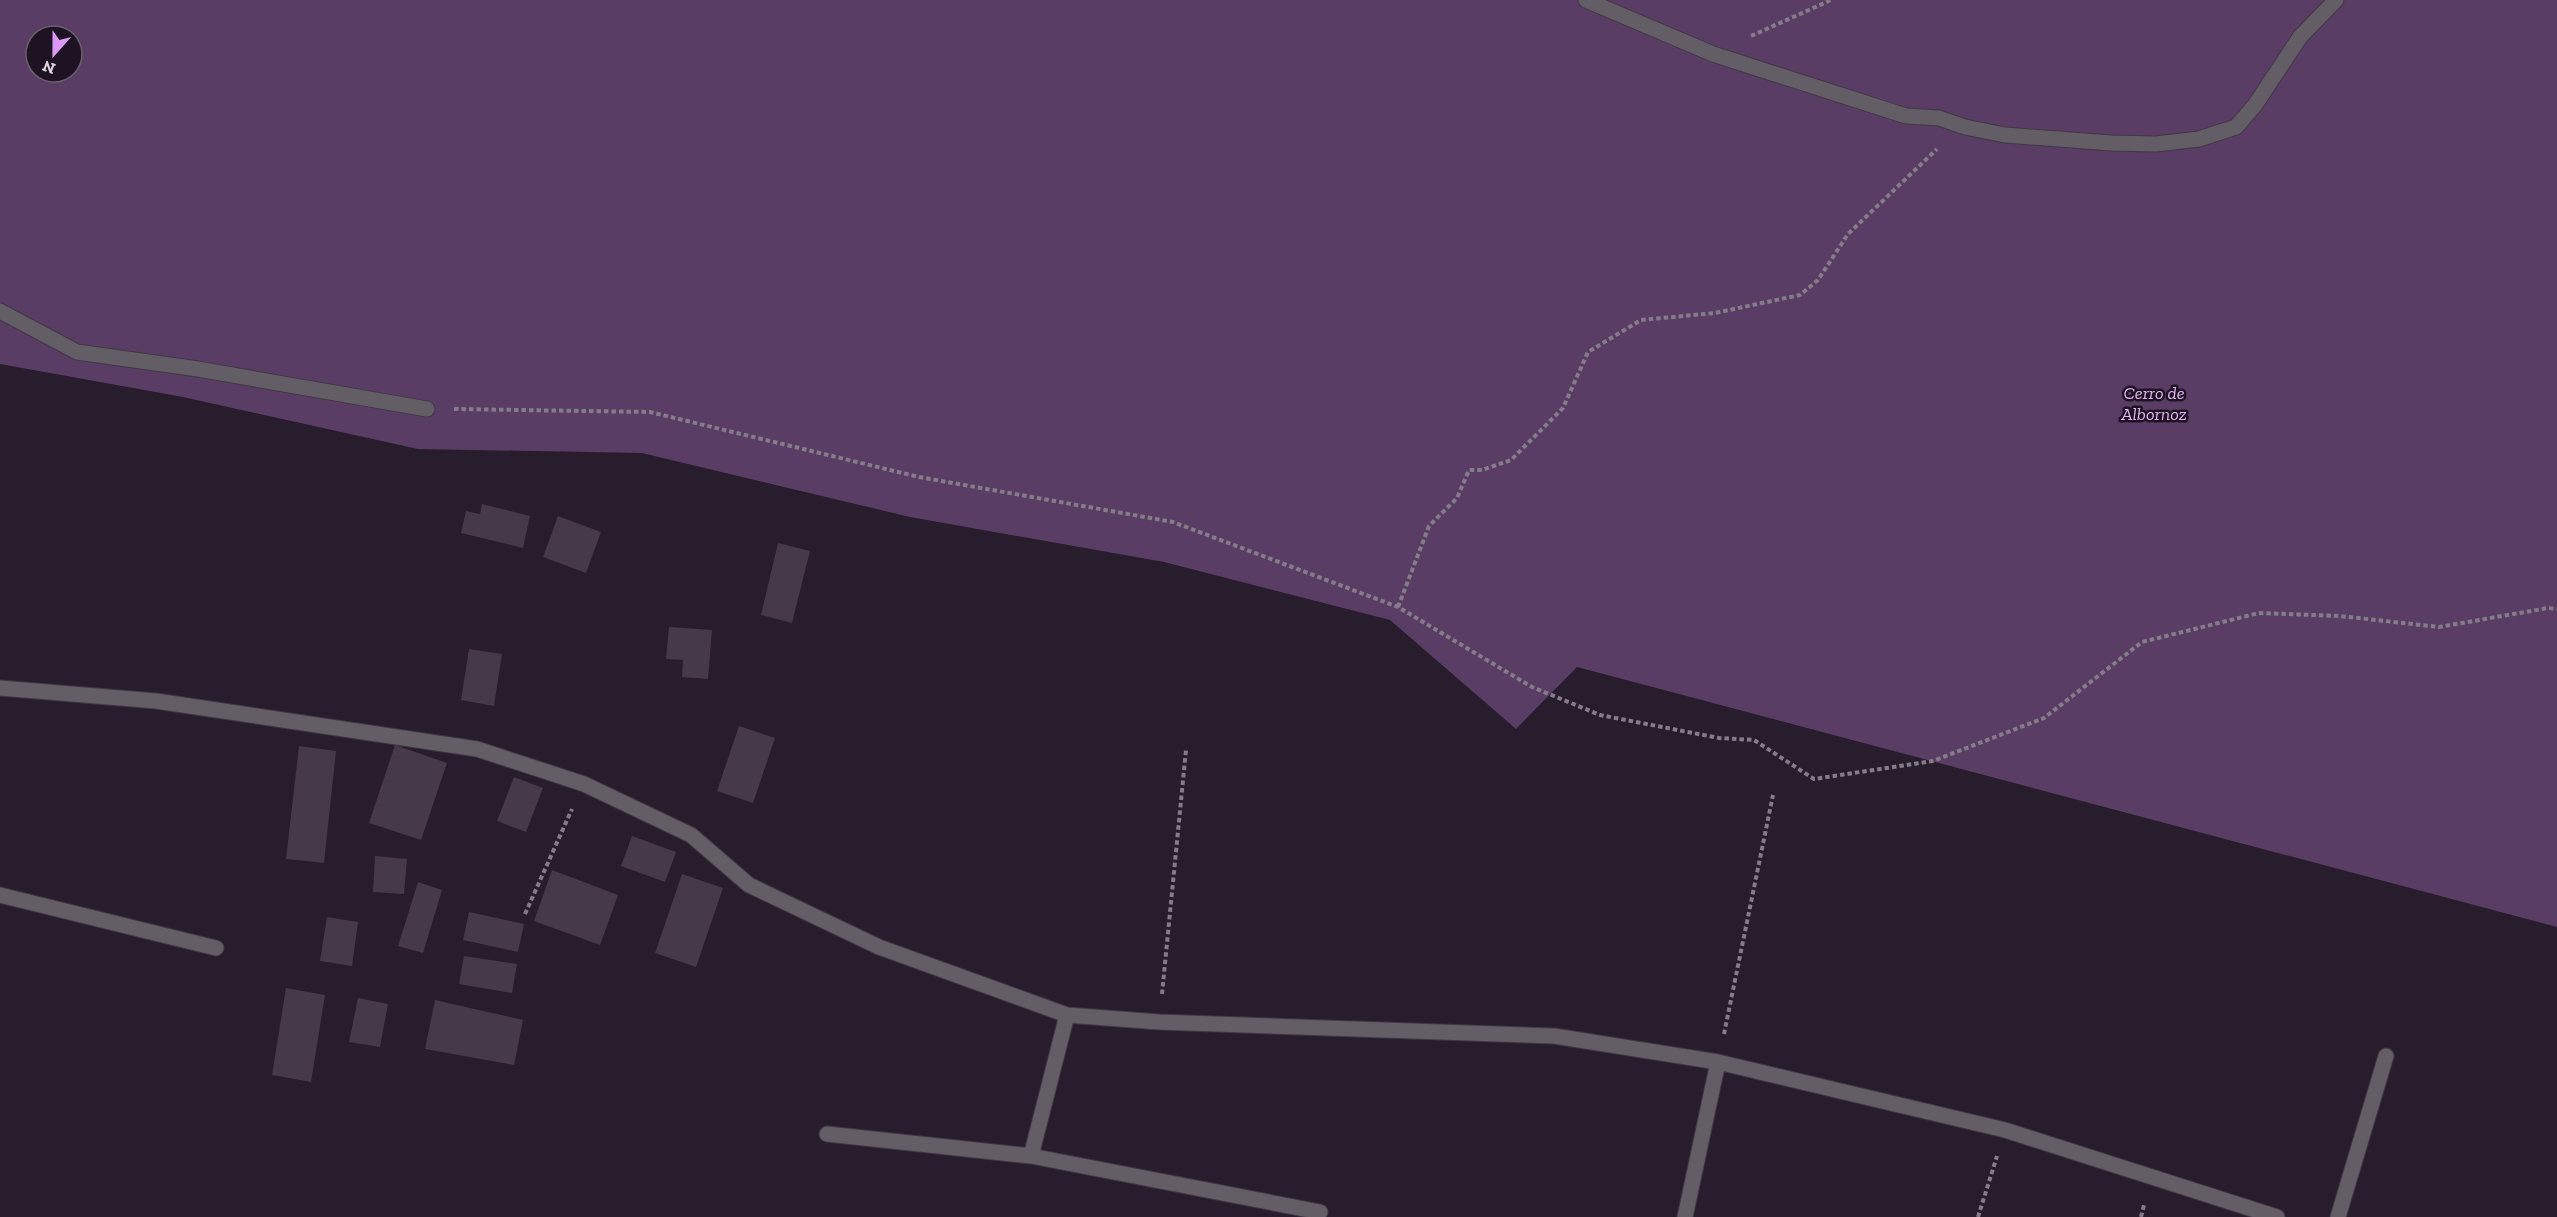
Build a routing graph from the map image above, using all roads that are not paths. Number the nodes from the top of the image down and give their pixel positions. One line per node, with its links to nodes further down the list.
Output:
1 (1586, 0): 2 (street)
2 (2336, 0)
3 (0, 311): 4 (street)
4 (427, 409)
5 (0, 688): 8 (street)
6 (0, 895): 7 (street)
7 (216, 948)
8 (1066, 1015): 10 (street); 12 (street)
9 (2386, 1056): 16 (street)
10 (1718, 1062): 14 (street); 15 (street)
11 (827, 1134): 12 (street)
12 (1031, 1156): 13 (street)
13 (1320, 1212)
14 (1685, 1217)
15 (2277, 1217)
16 (2338, 1217)

